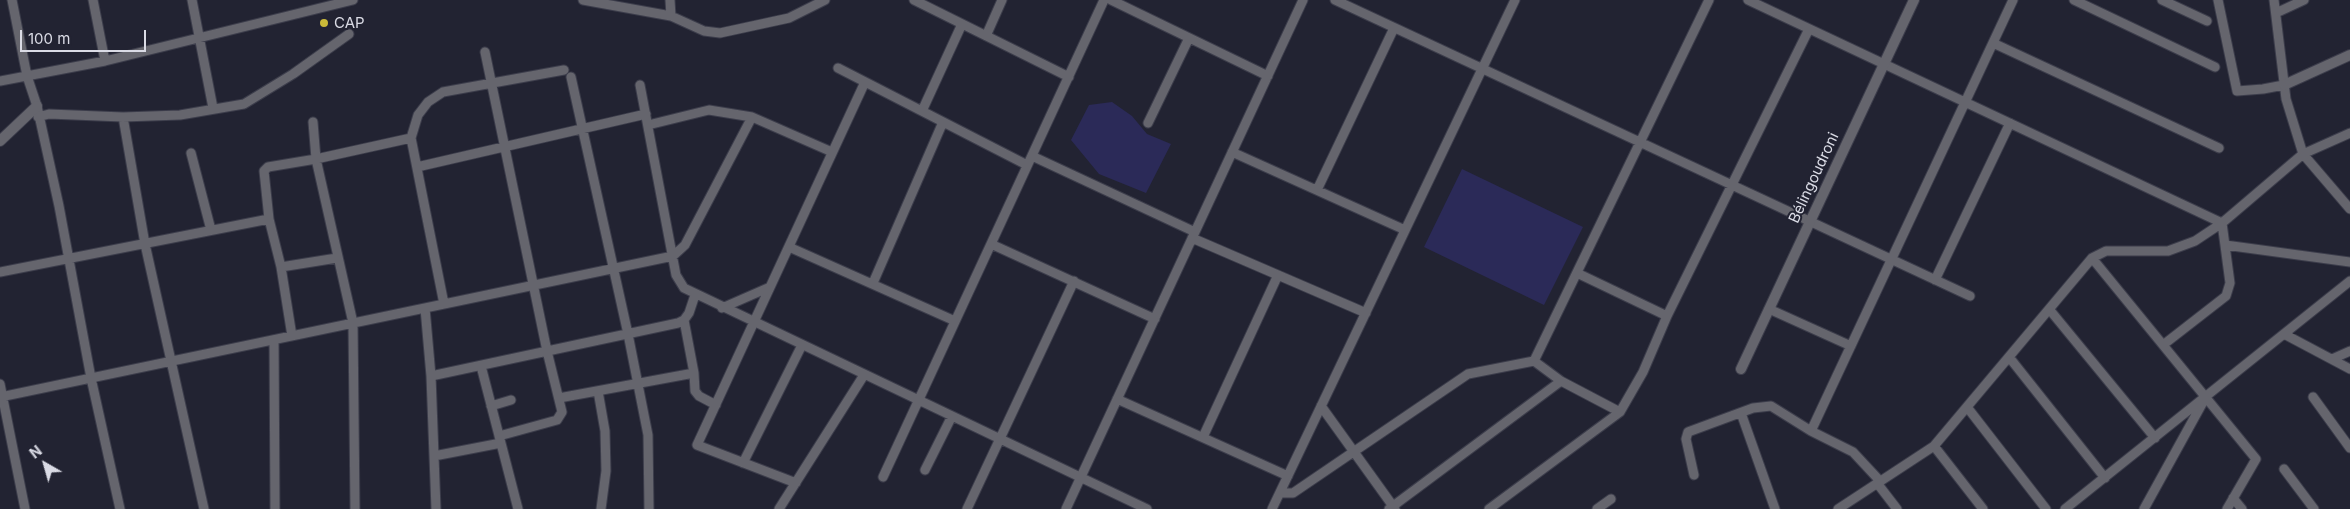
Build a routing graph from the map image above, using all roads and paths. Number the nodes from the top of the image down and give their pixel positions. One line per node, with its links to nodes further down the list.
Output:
1 (12, 0): 43 (street)
2 (93, 0): 38 (street)
3 (192, 0): 33 (street)
4 (353, 0): 33 (street)
5 (583, 0): 26 (street)
6 (670, 0): 26 (street)
7 (825, 0): 26 (street)
8 (914, 0): 24 (street)
9 (1002, 0): 32 (street)
10 (1104, 0): 45 (street)
11 (1111, 0): 34 (street)
12 (1303, 0): 44 (street)
13 (1335, 0): 29 (street)
14 (1515, 0): 42 (street)
15 (1709, 0): 67 (street)
16 (1748, 0): 30 (street)
17 (1914, 0): 39 (street, Bélingoudroni)
18 (2013, 0): 35 (street)
19 (2074, 0): 40 (street)
20 (2162, 0): 27 (street)
21 (2218, 0): 50 (street)
22 (2274, 0): 25 (street)
23 (2304, 0): 25 (street)
24 (932, 4): 28 (street)
25 (2276, 13): 50 (street)
26 (671, 16)
27 (2208, 21)
28 (962, 24): 32 (street); 54 (street)
29 (1394, 28): 42 (street); 79 (street)
30 (1809, 29): 39 (street); 78 (street)
31 (349, 34): 52 (street)
32 (986, 36): 45 (street)
33 (200, 37): 38 (street); 52 (street)
34 (1189, 38): 44 (street); 60 (street)
35 (1993, 42): 51 (street); 69 (street)
36 (485, 52): 48 (street)
37 (2350, 55): 50 (street)
38 (106, 61): 43 (street)
39 (1884, 64): 51 (street); 82 (street, Bélingoudroni)
40 (2215, 67)
41 (838, 68): 47 (street)
42 (1482, 69): 67 (street); 85 (street)
43 (27, 76): 46 (street); 53 (street)
44 (1268, 76): 71 (street)
45 (1068, 77): 74 (street)
46 (0, 81)
47 (865, 82): 54 (street); 70 (street)
48 (491, 83): 63 (street); 65 (street); 68 (street)
49 (640, 85): 55 (street)
50 (2284, 85): 73 (street)
51 (1965, 102): 61 (street); 95 (street)
52 (213, 108): 56 (street)
53 (38, 111): 56 (street); 66 (street); 94 (street)
54 (922, 111): 59 (street)
55 (646, 114): 62 (street); 63 (street)
56 (123, 117): 87 (street)
57 (752, 117): 62 (street); 70 (street); 91 (street)
58 (313, 122): 75 (street)
59 (943, 122): 76 (street); 105 (street)
60 (1148, 123)
61 (2010, 123): 83 (street); 102 (street)
62 (648, 125): 91 (street)
63 (583, 128): 68 (street); 98 (street)
64 (2350, 133): 73 (street)
65 (411, 138): 75 (street); 77 (street)
66 (0, 141)
67 (1640, 142): 78 (street); 100 (street)
68 (504, 146): 77 (street); 106 (street)
69 (2219, 148)
70 (832, 152): 90 (street)
71 (1232, 152): 79 (street); 86 (street)
72 (191, 153): 84 (street)
73 (2303, 154): 80 (street); 83 (street)
74 (1032, 156): 76 (street); 86 (street)
75 (316, 159): 81 (street); 92 (street)
76 (1028, 165): 88 (street)
77 (416, 166): 110 (street)
78 (1732, 185): 82 (street); 116 (street)
79 (1317, 190): 85 (street)
80 (2349, 207)
81 (269, 219): 84 (street); 97 (street)
82 (1810, 222): 95 (street); 113 (street, Bélingoudroni)
83 (2222, 223): 89 (street); 93 (street)
84 (211, 230): 87 (street)
85 (1405, 230): 115 (street)
86 (1194, 235): 101 (street); 117 (street)
87 (145, 244): 94 (street); 133 (street)
88 (991, 244): 103 (street); 119 (street)
89 (2225, 246): 96 (street); 127 (street)
90 (789, 247): 105 (street); 107 (street)
91 (673, 256): 98 (street); 108 (street)
92 (337, 258): 97 (street); 120 (street)
93 (2092, 258): 114 (street); 127 (street)
94 (69, 259): 99 (street); 141 (street)
95 (1892, 259): 102 (street); 128 (street)
96 (2350, 262)
97 (281, 267): 124 (street)
98 (614, 269): 106 (street); 122 (street)
99 (0, 272)
100 (1577, 273): 116 (street); 134 (street)
101 (1278, 275): 115 (street); 161 (street)
102 (1935, 280): 109 (street)
103 (1074, 281): 117 (street); 163 (street)
104 (2350, 282): 123 (street)
105 (873, 283): 119 (street)
106 (533, 285): 110 (street); 129 (street)
107 (770, 287): 112 (street); 121 (street)
108 (695, 295): 112 (street); 118 (street)
109 (1970, 296)
110 (444, 304): 111 (street)
111 (424, 308): 120 (street); 140 (street)
112 (722, 308): 121 (street)
113 (1770, 309): 128 (street); 136 (street, Bélingoudroni)
114 (2049, 309): 131 (street); 162 (street)
115 (1366, 313): 155 (street)
116 (1667, 316): 157 (street)
117 (1155, 319): 150 (street)
118 (684, 320): 122 (street); 138 (street)
119 (955, 321): 152 (street)
120 (353, 323): 124 (street); 188 (street)
121 (754, 323): 126 (street); 153 (street)
122 (628, 334): 129 (street); 144 (street)
123 (2284, 334): 132 (street); 147 (street)
124 (292, 336): 125 (street)
125 (274, 340): 133 (street); 187 (street)
126 (802, 345): 139 (street); 169 (street)
127 (2163, 345): 147 (street)
128 (1851, 346): 160 (street)
129 (547, 351): 135 (street); 149 (street)
130 (2350, 351): 132 (street)
131 (2009, 357): 156 (street); 176 (street)
132 (2332, 360): 137 (street)
133 (171, 361): 141 (street); 186 (street)
134 (1534, 361): 142 (street); 167 (street)
135 (481, 366): 140 (street); 154 (street)
136 (1742, 369)
137 (2350, 370)
138 (694, 373): 144 (street); 153 (street)
139 (864, 375): 152 (street); 178 (street)
140 (431, 376): 168 (street)
141 (91, 378): 146 (street); 185 (street)
142 (1561, 381): 157 (street); 183 (street)
143 (0, 384): 146 (street)
144 (636, 384): 145 (street); 192 (street)
145 (598, 391): 149 (street); 191 (street)
146 (1, 397): 184 (street)
147 (2205, 397): 162 (street); 180 (street); 206 (street)
148 (2313, 397): 166 (street)
149 (559, 398): 164 (street)
150 (1117, 399): 161 (street); 175 (street)
151 (512, 400): 154 (street)
152 (918, 400): 159 (street); 174 (street)
153 (716, 405): 169 (street)
154 (491, 406): 164 (street)
155 (1321, 406): 167 (street); 173 (street)
156 (1967, 407): 165 (street); 204 (street)
157 (1620, 412): 198 (street)
158 (1741, 413): 160 (street); 172 (street); 200 (street)
159 (952, 416): 163 (street); 170 (street)
160 (1811, 431): 177 (street)
161 (1203, 437): 173 (street)
162 (2154, 438): 176 (street)
163 (1000, 439): 175 (street); 194 (street)
164 (500, 440): 168 (street); 190 (street)
165 (1934, 446): 177 (street); 203 (street)
166 (2350, 448)
167 (1354, 451): 179 (street); 183 (street)
168 (434, 456): 189 (street)
169 (744, 463): 178 (street)
170 (926, 470)
171 (2284, 470): 209 (street)
172 (1694, 474)
173 (1288, 476): 179 (street)
174 (883, 477)
175 (1081, 478): 195 (street); 196 (street)
176 (2105, 478): 205 (street)
177 (1878, 482): 182 (street); 202 (street)
178 (796, 483): 193 (street)
179 (1280, 493): 197 (street)
180 (2233, 498): 207 (street); 208 (street)
181 (1611, 499): 199 (street)
182 (1850, 505): 201 (street)
183 (1392, 508)
184 (25, 509)
185 (120, 509)
186 (204, 509)
187 (275, 509)
188 (355, 509)
189 (436, 509)
190 (518, 509)
191 (601, 509)
192 (650, 509)
193 (779, 509)
194 (967, 509)
195 (1066, 509)
196 (1147, 509)
197 (1272, 509)
198 (1489, 509)
199 (1597, 509)
200 (1775, 509)
201 (1838, 509)
202 (1897, 509)
203 (1983, 509)
204 (2046, 509)
205 (2066, 509)
206 (2144, 509)
207 (2227, 509)
208 (2242, 509)
209 (2314, 509)

